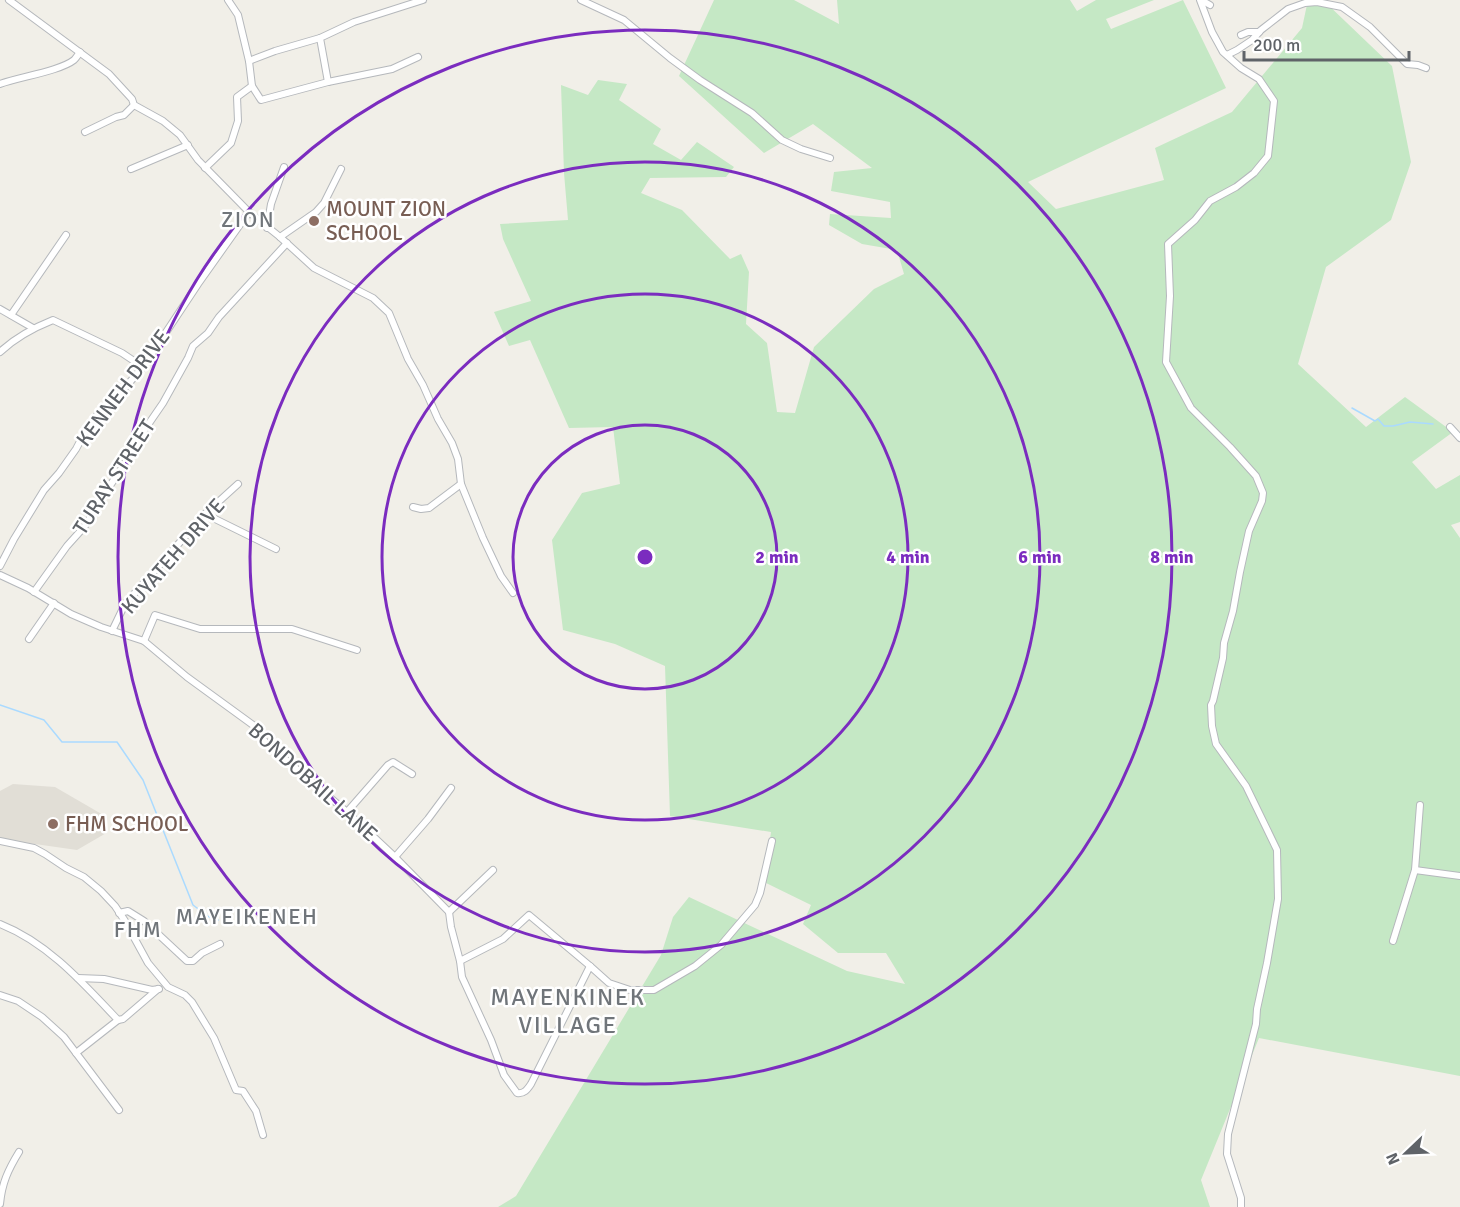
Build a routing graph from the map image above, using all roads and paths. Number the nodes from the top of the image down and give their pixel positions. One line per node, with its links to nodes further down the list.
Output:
1 (9, 0): 10 (street)
2 (228, 0): 13 (street)
3 (423, 0): 9 (street)
4 (581, 0): 21 (street)
5 (1200, 0): 6 (street); 11 (street)
6 (1210, 4)
7 (1259, 32): 8 (street); 11 (street); 14 (street)
8 (1241, 35)
9 (320, 38): 13 (street); 15 (street)
10 (80, 52): 16 (street); 18 (street)
11 (1227, 55): 79 (street)
12 (418, 57): 15 (street)
13 (249, 62): 17 (street)
14 (1426, 69)
15 (328, 82): 17 (street)
16 (0, 84)
17 (252, 86): 23 (street)
18 (134, 105): 19 (street); 20 (street)
19 (85, 132)
20 (188, 145): 23 (street); 25 (street)
21 (830, 158)
22 (284, 167): 27 (street)
23 (205, 168): 26 (street)
24 (341, 169): 29 (street)
25 (131, 170)
26 (249, 212): 27 (street); 35 (street, KENNEH DRIVE)
27 (267, 228): 29 (street)
28 (66, 235): 32 (street)
29 (280, 237): 30 (street)
30 (287, 243): 39 (street); 45 (street, TURAY STREET)
31 (0, 309): 32 (street)
32 (10, 315): 33 (street)
33 (33, 328): 34 (street); 35 (street)
34 (0, 352)
35 (143, 367): 43 (street, KENNEH DRIVE)
36 (1450, 427): 37 (street)
37 (1460, 438)
38 (238, 484): 41 (street, KUYATEH DRIVE)
39 (461, 484): 40 (street); 46 (street)
40 (413, 507)
41 (205, 514): 42 (street); 48 (street, KUYATEH DRIVE)
42 (276, 549)
43 (0, 566)
44 (0, 576): 45 (street, BONDOBAIL LANE)
45 (34, 592): 47 (street, BONDOBAIL LANE)
46 (513, 593)
47 (54, 603): 48 (street, BONDOBAIL LANE); 49 (street)
48 (112, 631): 50 (street, BONDOBAIL LANE)
49 (29, 639)
50 (144, 641): 51 (street); 55 (street, BONDOBAIL LANE)
51 (357, 650)
52 (412, 774): 55 (street)
53 (451, 788): 58 (street)
54 (1420, 806): 60 (street)
55 (347, 812): 58 (street, BONDOBAIL LANE)
56 (772, 840): 68 (street)
57 (0, 841): 63 (street)
58 (395, 857): 62 (street, BONDOBAIL LANE)
59 (493, 870): 62 (street)
60 (1414, 870): 61 (street); 65 (street)
61 (1460, 876)
62 (449, 912): 67 (street)
63 (119, 913): 66 (street); 70 (street)
64 (0, 924): 69 (street)
65 (1393, 941)
66 (220, 944)
67 (460, 961): 68 (street); 68 (street)
68 (590, 966)
69 (78, 978): 71 (street); 73 (street)
70 (168, 987): 71 (street); 76 (street)
71 (158, 989): 73 (street)
72 (0, 995): 74 (street)
73 (118, 1020): 74 (street)
74 (76, 1053): 75 (street)
75 (119, 1110)
76 (263, 1135)
77 (19, 1152): 78 (street)
78 (0, 1204)
79 (1242, 1207)

